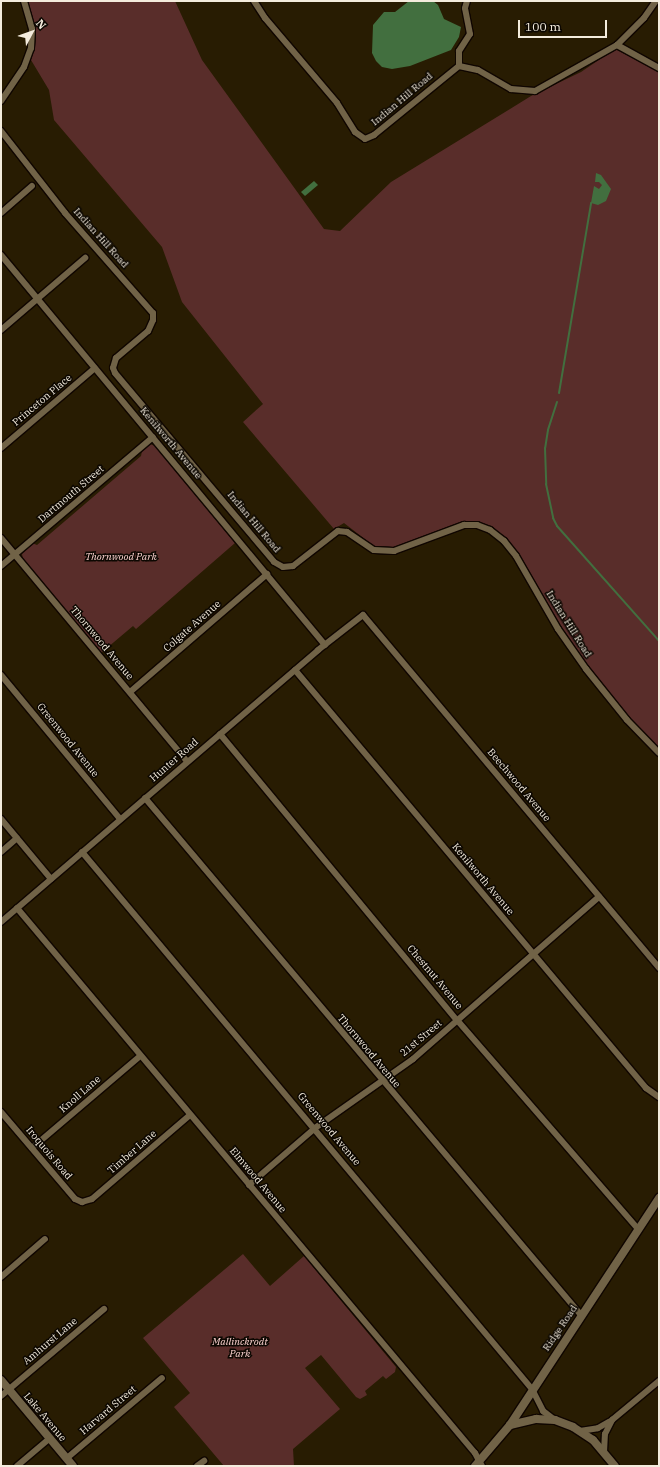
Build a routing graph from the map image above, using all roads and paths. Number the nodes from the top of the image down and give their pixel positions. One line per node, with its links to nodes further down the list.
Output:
1 (24, 1): 8 (street)
2 (254, 1): 6 (street, Indian Hill Road)
3 (467, 1): 6 (street)
4 (656, 1): 5 (street)
5 (617, 45): 6 (street); 7 (street)
6 (459, 66)
7 (659, 68)
8 (1, 101)
9 (1, 131): 29 (street, Indian Hill Road)
10 (32, 186): 11 (street)
11 (1, 213)
12 (1, 255): 14 (street, Kenilworth Avenue)
13 (85, 258): 14 (street)
14 (38, 299): 15 (street); 16 (street, Kenilworth Avenue)
15 (1, 330)
16 (96, 368): 17 (street, Kenilworth Avenue); 18 (street, Princeton Place)
17 (153, 437): 20 (street, Dartmouth Street); 22 (street, Kenilworth Avenue)
18 (1, 448)
19 (1, 538): 20 (street, Thornwood Avenue)
20 (15, 554): 21 (street, Dartmouth Street); 27 (street, Thornwood Avenue)
21 (1, 566)
22 (267, 574): 24 (street, Kenilworth Avenue); 27 (street, Colgate Avenue)
23 (363, 616): 24 (street, Hunter Road); 38 (street, Beechwood Avenue)
24 (325, 646): 25 (street, Hunter Road)
25 (295, 670): 28 (street, Hunter Road); 41 (street, Kenilworth Avenue)
26 (1, 674): 33 (street, Greenwood Avenue)
27 (130, 692): 30 (street, Thornwood Avenue)
28 (220, 734): 30 (street, Hunter Road); 43 (street, Chestnut Avenue)
29 (659, 753)
30 (187, 761): 31 (street, Hunter Road)
31 (145, 798): 33 (street, Hunter Road); 45 (street, Thornwood Avenue)
32 (1, 819): 34 (street)
33 (120, 819): 36 (street, Hunter Road)
34 (17, 838): 35 (street); 37 (street)
35 (1, 852)
36 (82, 852): 37 (street, Hunter Road); 49 (street, Greenwood Avenue)
37 (51, 879): 39 (street, Hunter Road)
38 (599, 897): 41 (street, 21st Street); 42 (street, Beechwood Avenue)
39 (17, 908): 40 (street, Hunter Road); 44 (street, Elmwood Avenue)
40 (1, 922)
41 (534, 954): 43 (street, 21st Street); 46 (street, Kenilworth Avenue)
42 (659, 968)
43 (457, 1020): 45 (street, 21st Street); 54 (street, Chestnut Avenue)
44 (140, 1056): 48 (street, Elmwood Avenue); 50 (street, Knoll Lane)
45 (382, 1081): 49 (street, 21st Street); 58 (street, Thornwood Avenue)
46 (659, 1097)
47 (1, 1112): 50 (street, Iroquois Road)
48 (190, 1115): 51 (street, Elmwood Avenue); 53 (street, Timber Lane)
49 (316, 1128): 51 (street, 21st Street); 65 (street, Greenwood Avenue)
50 (32, 1148): 53 (street, Iroquois Road)
51 (249, 1185): 75 (street, Elmwood Avenue)
52 (659, 1198): 54 (street, Ridge Road)
53 (85, 1202)
54 (638, 1229): 58 (street, Ridge Road)
55 (45, 1240): 56 (street)
56 (1, 1277)
57 (104, 1309): 64 (street, Amhurst Lane)
58 (581, 1315): 65 (street, Ridge Road)
59 (162, 1378): 73 (street, Harvard Street)
60 (1, 1380): 64 (street, Lake Avenue)
61 (659, 1381): 63 (street)
62 (659, 1385): 63 (street)
63 (650, 1388): 68 (street)
64 (9, 1389): 66 (street, Amhurst Lane); 71 (street, Lake Avenue)
65 (532, 1389): 67 (street, Greenwood Avenue); 69 (street, Ridge Road)
66 (1, 1396)
67 (555, 1420): 69 (street); 70 (street)
68 (612, 1420): 70 (street); 72 (street)
69 (510, 1425): 75 (street, Ridge Road)
70 (580, 1431): 72 (street)
71 (50, 1438): 73 (street, Lake Avenue); 76 (street)
72 (605, 1454): 79 (street)
73 (66, 1458): 77 (street, Lake Avenue)
74 (204, 1461): 78 (street)
75 (479, 1465)
76 (17, 1466)
77 (73, 1466)
78 (197, 1466)
79 (615, 1466)

